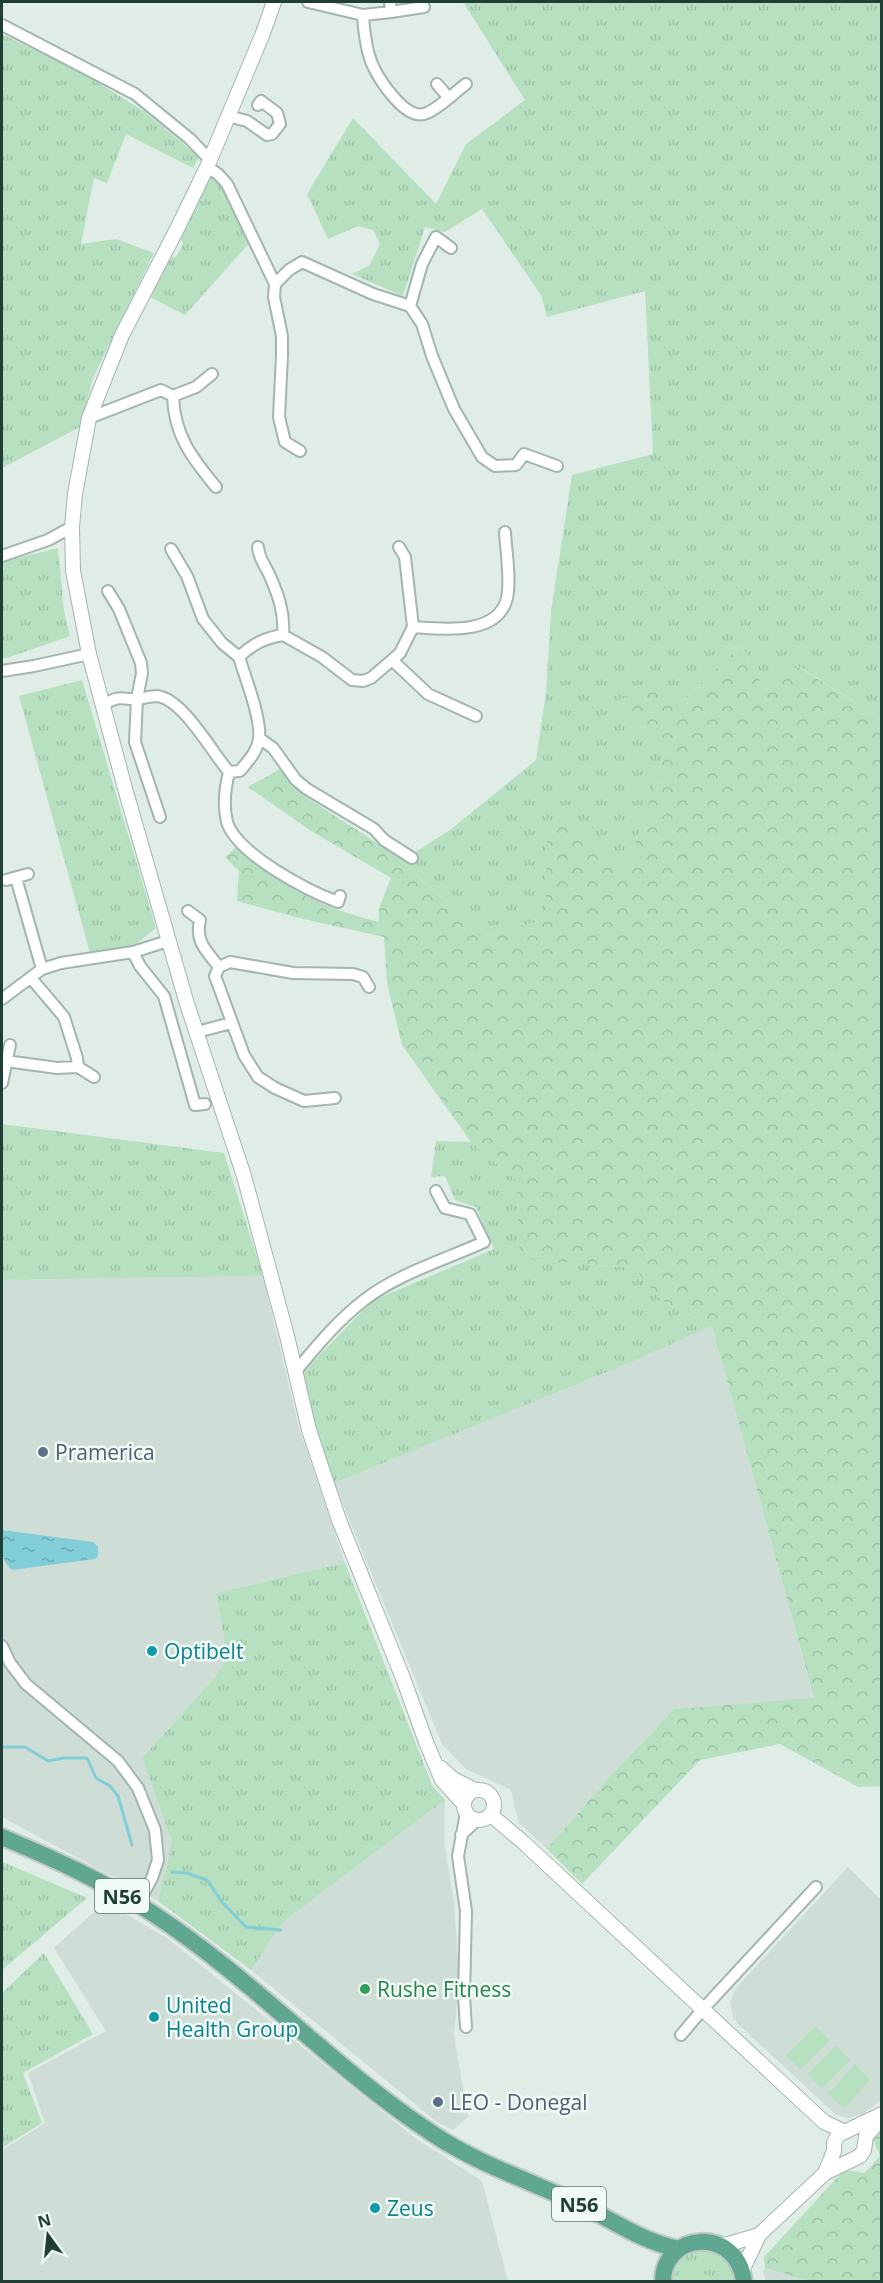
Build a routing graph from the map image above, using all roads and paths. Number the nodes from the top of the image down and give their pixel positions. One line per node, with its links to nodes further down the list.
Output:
1 (274, 2): 11 (street)
2 (308, 2): 5 (street)
3 (391, 7): 4 (street); 5 (street)
4 (424, 7)
5 (363, 15): 9 (street)
6 (2, 25): 14 (street)
7 (437, 84): 9 (street)
8 (466, 84): 9 (street)
9 (448, 98)
10 (258, 105): 12 (street)
11 (228, 116): 12 (street); 14 (street)
12 (269, 135): 13 (street)
13 (268, 148)
14 (208, 163): 16 (street); 20 (street)
15 (451, 249): 17 (street)
16 (275, 284): 17 (street); 21 (street)
17 (410, 306): 22 (street)
18 (212, 374): 19 (street)
19 (173, 396): 20 (street); 23 (street)
20 (89, 418): 24 (street)
21 (300, 451)
22 (557, 466)
23 (216, 487)
24 (72, 527): 30 (street); 34 (street)
25 (505, 532): 32 (street)
26 (9, 540): 30 (street)
27 (258, 547): 33 (street)
28 (399, 547): 32 (street)
29 (171, 549): 35 (street)
30 (6, 554)
31 (108, 591): 38 (street)
32 (413, 627): 36 (street)
33 (283, 635): 35 (street); 36 (street)
34 (89, 654): 37 (street); 39 (street)
35 (239, 657): 41 (street)
36 (392, 660): 40 (street)
37 (2, 671)
38 (137, 699): 39 (street); 42 (street); 43 (street)
39 (103, 705): 48 (street)
40 (476, 716)
41 (259, 738): 42 (street); 44 (street)
42 (229, 772): 46 (street)
43 (160, 817)
44 (412, 858)
45 (28, 874): 51 (street)
46 (340, 896)
47 (188, 911): 50 (street)
48 (168, 941): 49 (street); 56 (street)
49 (133, 952): 51 (street); 65 (street)
50 (219, 967): 53 (street); 55 (street)
51 (42, 969): 52 (street)
52 (31, 978): 54 (street); 59 (street)
53 (369, 987)
54 (2, 999)
55 (231, 1023): 56 (street); 60 (street)
56 (197, 1032): 67 (street)
57 (10, 1045): 58 (street)
58 (6, 1061): 59 (street); 63 (street)
59 (78, 1067): 61 (street)
60 (256, 1074): 62 (street); 64 (street)
61 (94, 1077)
62 (246, 1082)
63 (2, 1083)
64 (335, 1098)
65 (205, 1104)
66 (436, 1191): 67 (street)
67 (295, 1372): 69 (street)
68 (2, 1646): 75 (street)
69 (434, 1760): 70 (street); 71 (street)
70 (475, 1790): 71 (street); 72 (street)
71 (469, 1812): 72 (street); 77 (street)
72 (491, 1815): 76 (street)
73 (2, 1837): 75 (main road, N56)
74 (816, 1887): 76 (street)
75 (138, 1904): 87 (main road, N56)
76 (703, 2009): 78 (street); 80 (street)
77 (466, 2027)
78 (681, 2035)
79 (882, 2116): 81 (street); 82 (street)
80 (824, 2122): 81 (street); 83 (street)
81 (846, 2130): 82 (street); 83 (street)
82 (864, 2142): 84 (street)
83 (834, 2148): 84 (street); 85 (street)
84 (847, 2161): 85 (street)
85 (825, 2173): 86 (street)
86 (759, 2235): 88 (street); 90 (street)
87 (643, 2239): 89 (main road, N56); 91 (main road)
88 (722, 2246): 89 (main road); 90 (main road)
89 (679, 2249): 91 (main road)
90 (743, 2276)
91 (663, 2279)

